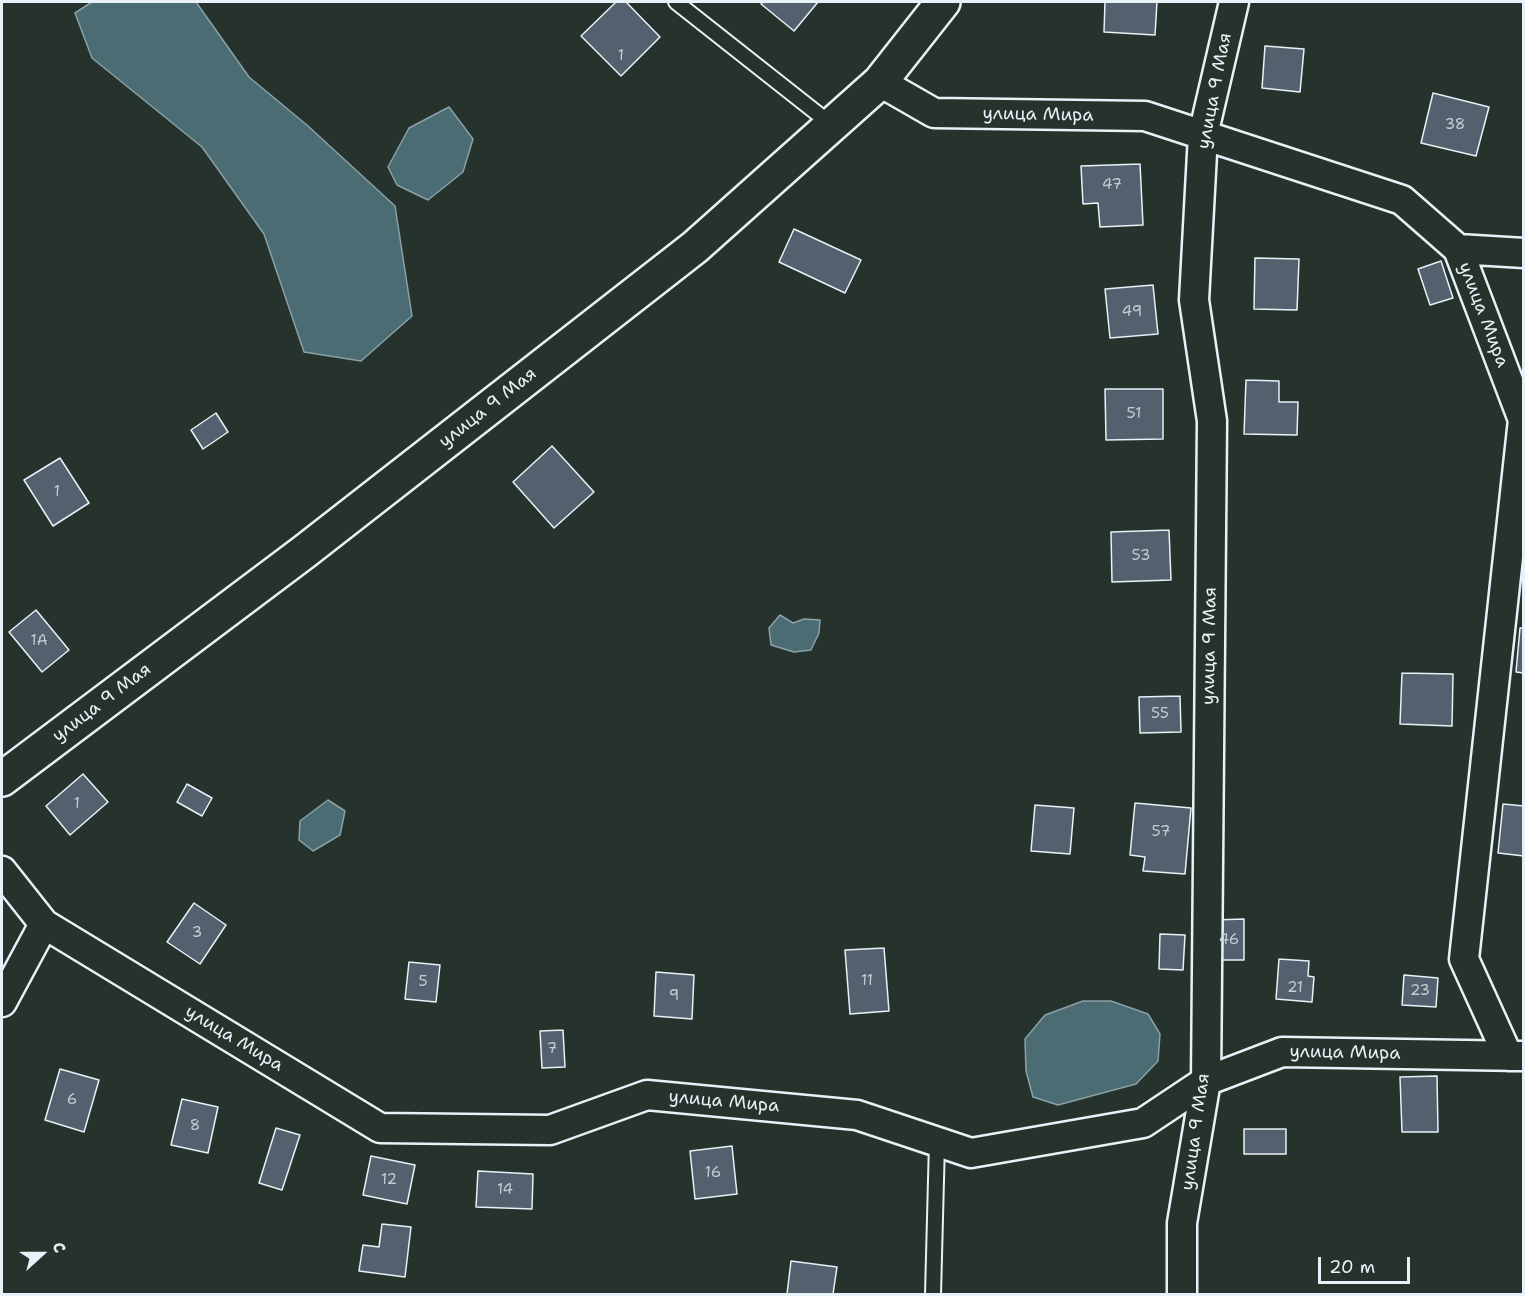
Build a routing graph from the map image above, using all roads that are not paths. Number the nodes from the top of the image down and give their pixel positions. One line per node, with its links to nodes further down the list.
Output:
1 (676, 2): 5 (lane)
2 (943, 2): 4 (main road, улица 9 Мая)
3 (1234, 2): 6 (street, улица 9 Мая)
4 (880, 82): 5 (main road, улица 9 Мая); 6 (street, улица Мира)
5 (832, 125): 9 (main road, улица 9 Мая)
6 (1203, 135): 7 (street, улица Мира); 14 (street, улица 9 Мая)
7 (1458, 249): 8 (street); 13 (street, улица Мира)
8 (1524, 253)
9 (2, 779)
10 (2, 871): 11 (street, улица Мира)
11 (44, 924): 12 (street); 15 (street, улица Мира)
12 (2, 1002)
13 (1516, 1056): 14 (street, улица Мира)
14 (1206, 1081): 15 (street, улица Мира); 17 (street, улица 9 Мая)
15 (937, 1142): 16 (lane)
16 (933, 1294)
17 (1182, 1294)

